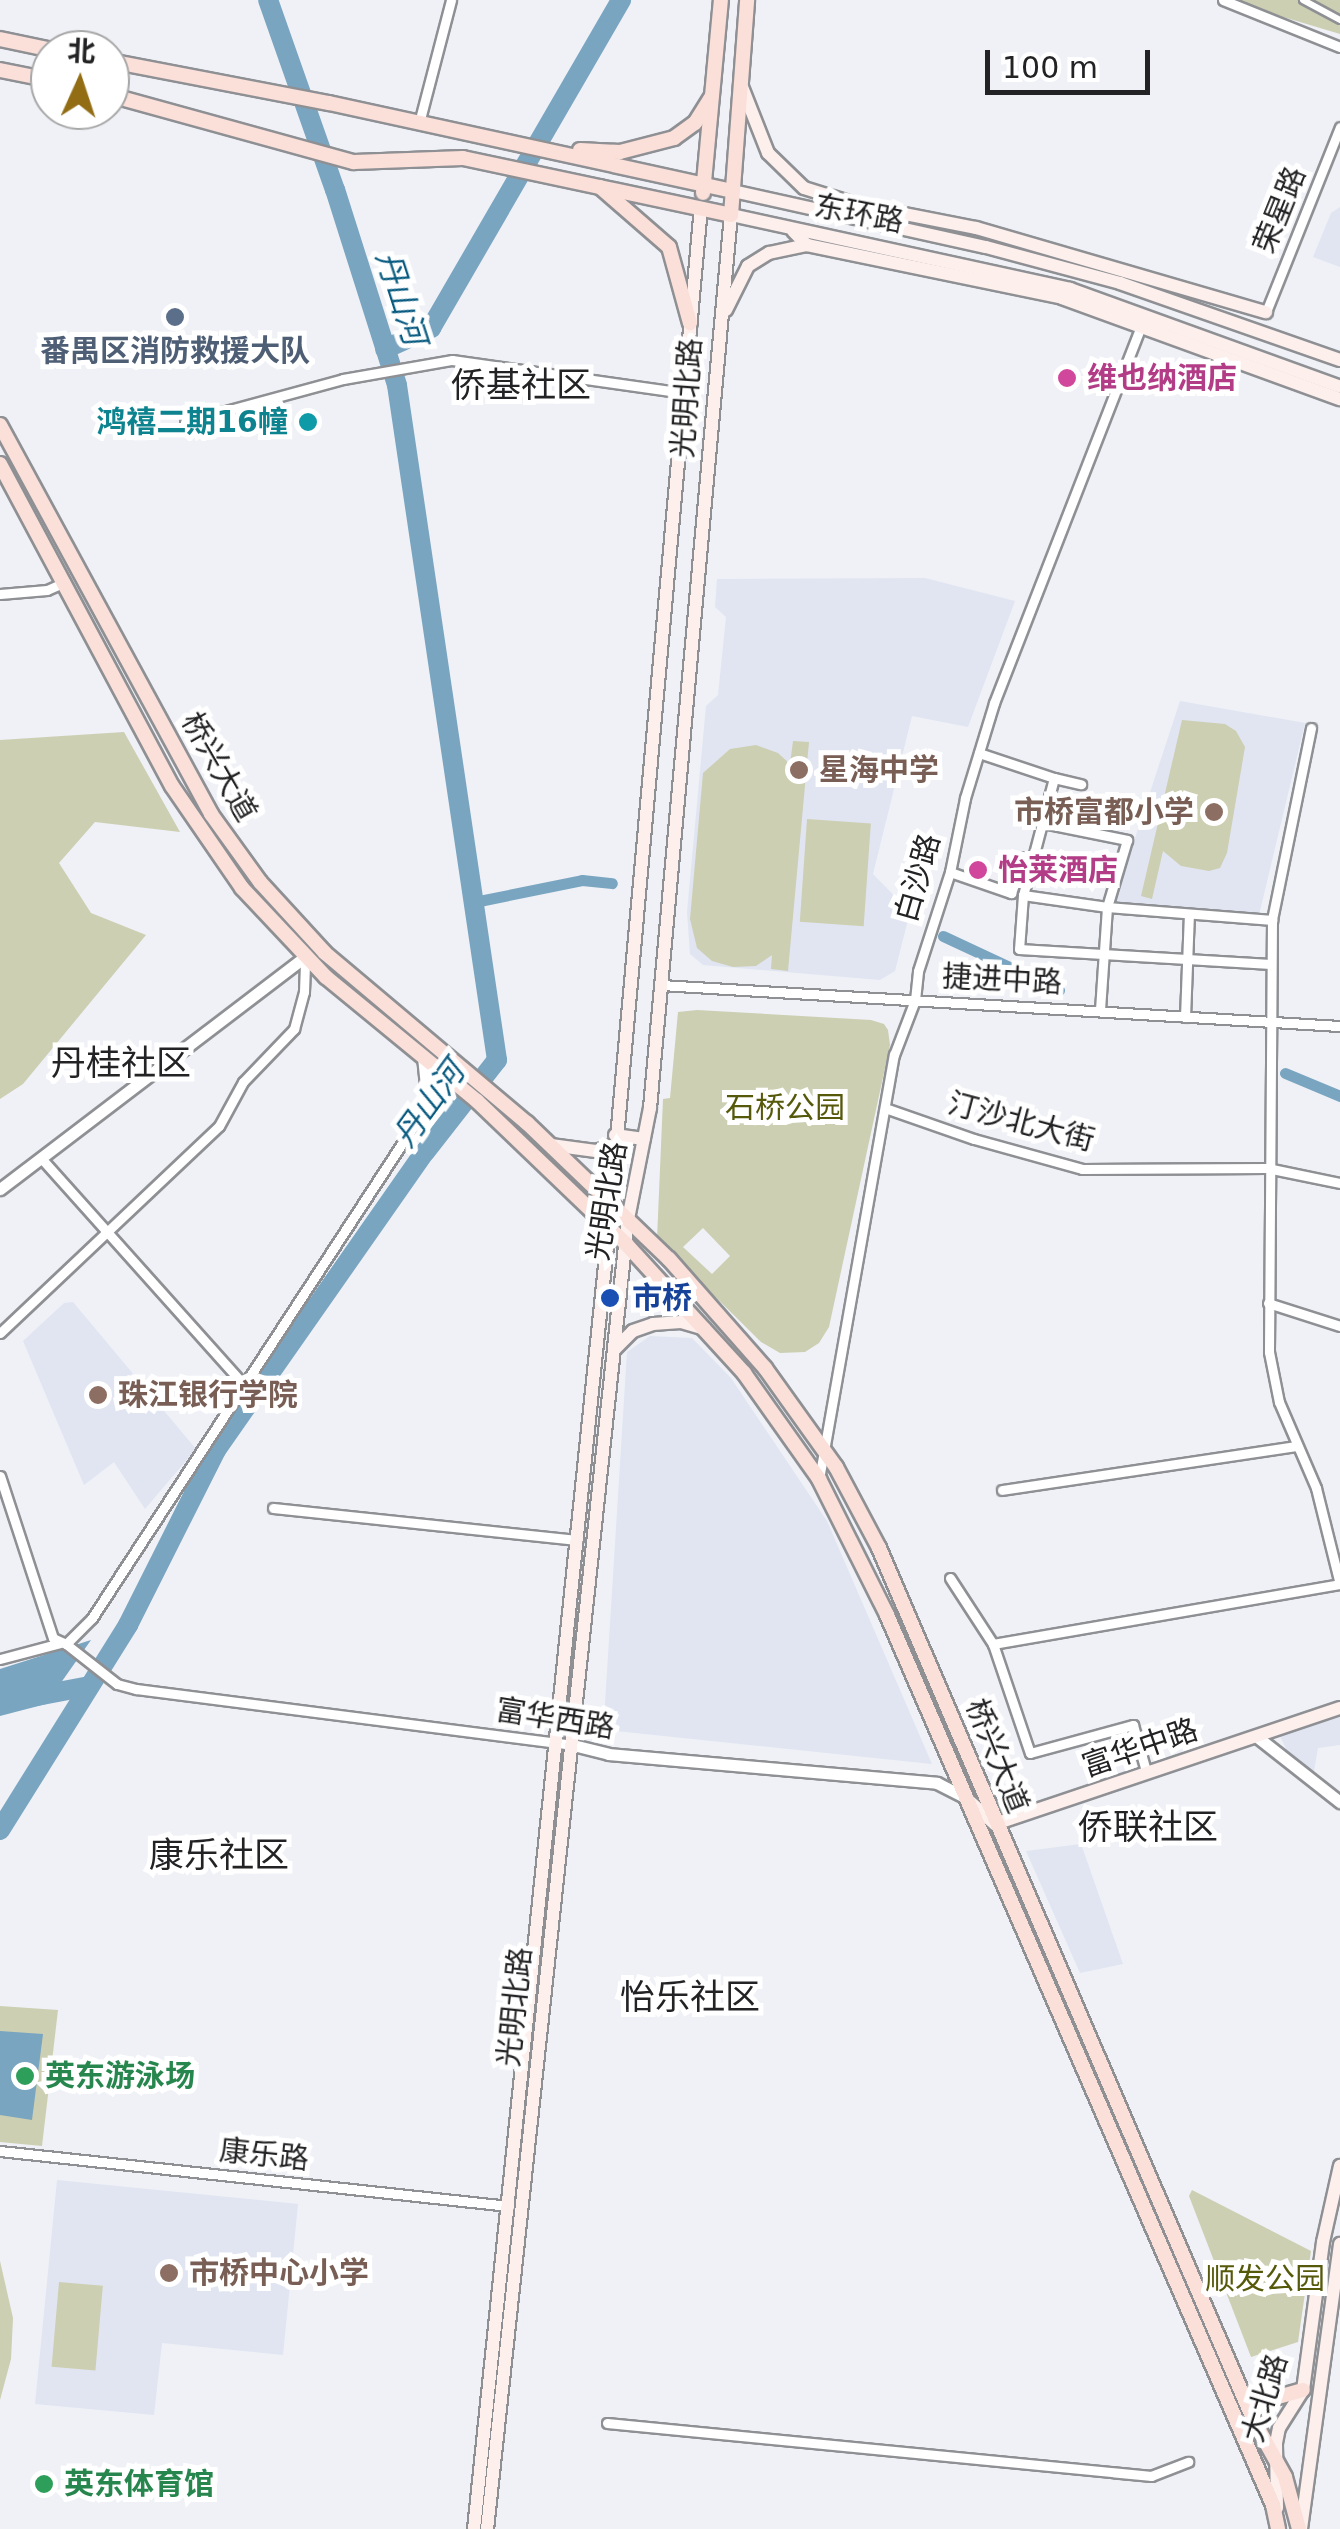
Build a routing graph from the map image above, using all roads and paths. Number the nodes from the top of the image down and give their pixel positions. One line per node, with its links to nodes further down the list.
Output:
1 (450, 0): 16 (street)
2 (721, 0): 13 (main road, 光明北路)
3 (747, 0): 14 (main road, 光明北路)
4 (1223, 0): 9 (street)
5 (1303, 0): 6 (street)
6 (1340, 20)
7 (0, 39): 8 (main road)
8 (30, 45)
9 (1340, 47)
10 (130, 65): 16 (main road, 东环路)
11 (0, 70): 12 (main road)
12 (30, 76)
13 (716, 87): 18 (main road); 20 (main road, 光明北路)
14 (742, 87): 21 (main road, 光明北路); 22 (main road)
15 (130, 99): 19 (main road, 东环路)
16 (419, 124): 18 (main road, 东环路)
17 (1340, 127): 28 (street, 荣星路)
18 (554, 150): 20 (main road, 东环路)
19 (596, 184): 23 (main road, 东环路); 31 (main road)
20 (704, 185): 21 (main road, 东环路); 23 (main road, 光明北路)
21 (733, 192): 24 (main road, 光明北路); 26 (main road, 东环路)
22 (854, 203): 26 (main road); 28 (main road)
23 (701, 208): 24 (main road, 东环路); 31 (main road, 光明北路)
24 (731, 214): 25 (main road, 东环路); 32 (main road, 光明北路)
25 (791, 229): 27 (main road); 29 (main road, 东环路)
26 (916, 232): 30 (main road, 东环路)
27 (807, 245): 32 (main road); 33 (main road)
28 (1266, 312): 30 (main road); 34 (main road)
29 (1147, 314): 33 (street, 白沙路); 35 (main road, 东环路)
30 (1217, 315): 34 (main road, 东环路)
31 (690, 323): 41 (main road, 光明北路)
32 (720, 326): 63 (main road, 光明北路)
33 (1140, 327): 38 (main road); 49 (street, 白沙路)
34 (1258, 329): 35 (main road); 36 (main road)
35 (1248, 350): 38 (main road); 39 (main road, 东环路)
36 (1324, 354): 37 (main road); 39 (main road)
37 (1340, 360)
38 (1275, 374): 42 (main road)
39 (1312, 376): 40 (main road, 东环路)
40 (1340, 387)
41 (683, 393): 43 (street); 74 (main road, 光明北路)
42 (1340, 399)
43 (186, 422)
44 (0, 425): 70 (main road, 桥兴大道)
45 (0, 464): 46 (main road, 桥兴大道)
46 (64, 582): 47 (street); 60 (main road, 桥兴大道)
47 (0, 594)
48 (1310, 728): 58 (street)
49 (979, 752): 50 (street); 54 (street, 白沙路)
50 (1054, 778): 51 (street); 52 (street)
51 (1081, 784)
52 (1043, 822): 55 (street); 56 (street)
53 (1024, 857): 54 (street)
54 (950, 872): 64 (street, 白沙路)
55 (1023, 896): 56 (street); 59 (street)
56 (1107, 907): 57 (street); 59 (street)
57 (1190, 915): 58 (street); 61 (street)
58 (1272, 920): 62 (street)
59 (1103, 954): 61 (street); 65 (street)
60 (304, 957): 69 (main road, 桥兴大道); 76 (street); 83 (street)
61 (1187, 960): 62 (street); 66 (street)
62 (1271, 964): 67 (street)
63 (661, 985): 64 (street, 捷进中路); 73 (main road, 光明北路)
64 (915, 1000): 65 (street, 捷进中路); 72 (street, 白沙路)
65 (1100, 1010): 66 (street, 捷进中路)
66 (1186, 1017): 67 (street, 捷进中路)
67 (1269, 1021): 68 (street, 捷进中路); 77 (street)
68 (1340, 1026)
69 (422, 1056): 70 (main road, 桥兴大道); 90 (street)
70 (464, 1080): 71 (main road)
71 (492, 1104): 75 (main road, 桥兴大道); 82 (main road, 桥兴大道)
72 (885, 1108): 77 (street, 汀沙北大街); 92 (street, 白沙路)
73 (644, 1139): 74 (main road); 81 (main road, 光明北路)
74 (615, 1140): 75 (main road); 80 (main road, 光明北路)
75 (551, 1145): 80 (main road, 桥兴大道)
76 (40, 1158): 79 (street); 83 (street)
77 (1267, 1168): 78 (street, 汀沙北大街); 85 (street)
78 (1340, 1184)
79 (0, 1188)
80 (610, 1204): 81 (main road, 桥兴大道); 82 (main road, 光明北路)
81 (628, 1219): 84 (main road, 光明北路); 92 (main road, 桥兴大道)
82 (608, 1226): 84 (main road, 桥兴大道); 97 (main road, 光明北路)
83 (107, 1232): 88 (street); 90 (street)
84 (626, 1244): 87 (main road, 桥兴大道); 89 (main road, 光明北路)
85 (1268, 1303): 86 (street); 91 (street)
86 (1340, 1326)
87 (706, 1330): 89 (main road); 94 (main road, 桥兴大道)
88 (0, 1333)
89 (613, 1351): 106 (main road, 光明北路)
90 (244, 1385): 100 (street)
91 (1298, 1446): 95 (street); 99 (street)
92 (826, 1452): 94 (street, 白沙路); 110 (main road, 桥兴大道)
93 (0, 1476): 100 (street)
94 (820, 1479): 108 (main road, 桥兴大道)
95 (1002, 1490)
96 (273, 1508): 97 (street)
97 (577, 1540): 105 (main road, 光明北路)
98 (950, 1578): 101 (street)
99 (1340, 1584): 101 (street)
100 (63, 1643): 102 (street); 105 (street, 富华西路)
101 (993, 1644): 107 (street)
102 (0, 1658)
103 (1340, 1708): 104 (main road, 富华中路)
104 (1256, 1736): 107 (main road, 富华中路); 109 (street)
105 (557, 1741): 106 (street, 富华西路); 113 (main road, 光明北路)
106 (573, 1746): 108 (street, 富华西路); 113 (main road, 光明北路)
107 (1146, 1771): 110 (main road, 富华中路)
108 (965, 1797): 110 (main road); 121 (main road, 桥兴大道)
109 (1340, 1802)
110 (995, 1824): 117 (main road, 桥兴大道)
111 (0, 2151): 113 (street, 康乐路)
112 (1340, 2166): 116 (main road, 大北路)
113 (516, 2207): 122 (main road, 光明北路); 123 (main road, 光明北路)
114 (1340, 2244): 115 (main road, 大北路)
115 (1333, 2339): 124 (main road, 大北路)
116 (1303, 2390): 117 (main road); 119 (main road, 大北路)
117 (1243, 2394): 119 (main road, 桥兴大道)
118 (607, 2422): 120 (street)
119 (1274, 2459): 121 (main road, 大北路); 124 (main road, 桥兴大道)
120 (1188, 2462)
121 (1278, 2524)
122 (474, 2529)
123 (486, 2529)
124 (1300, 2529)

